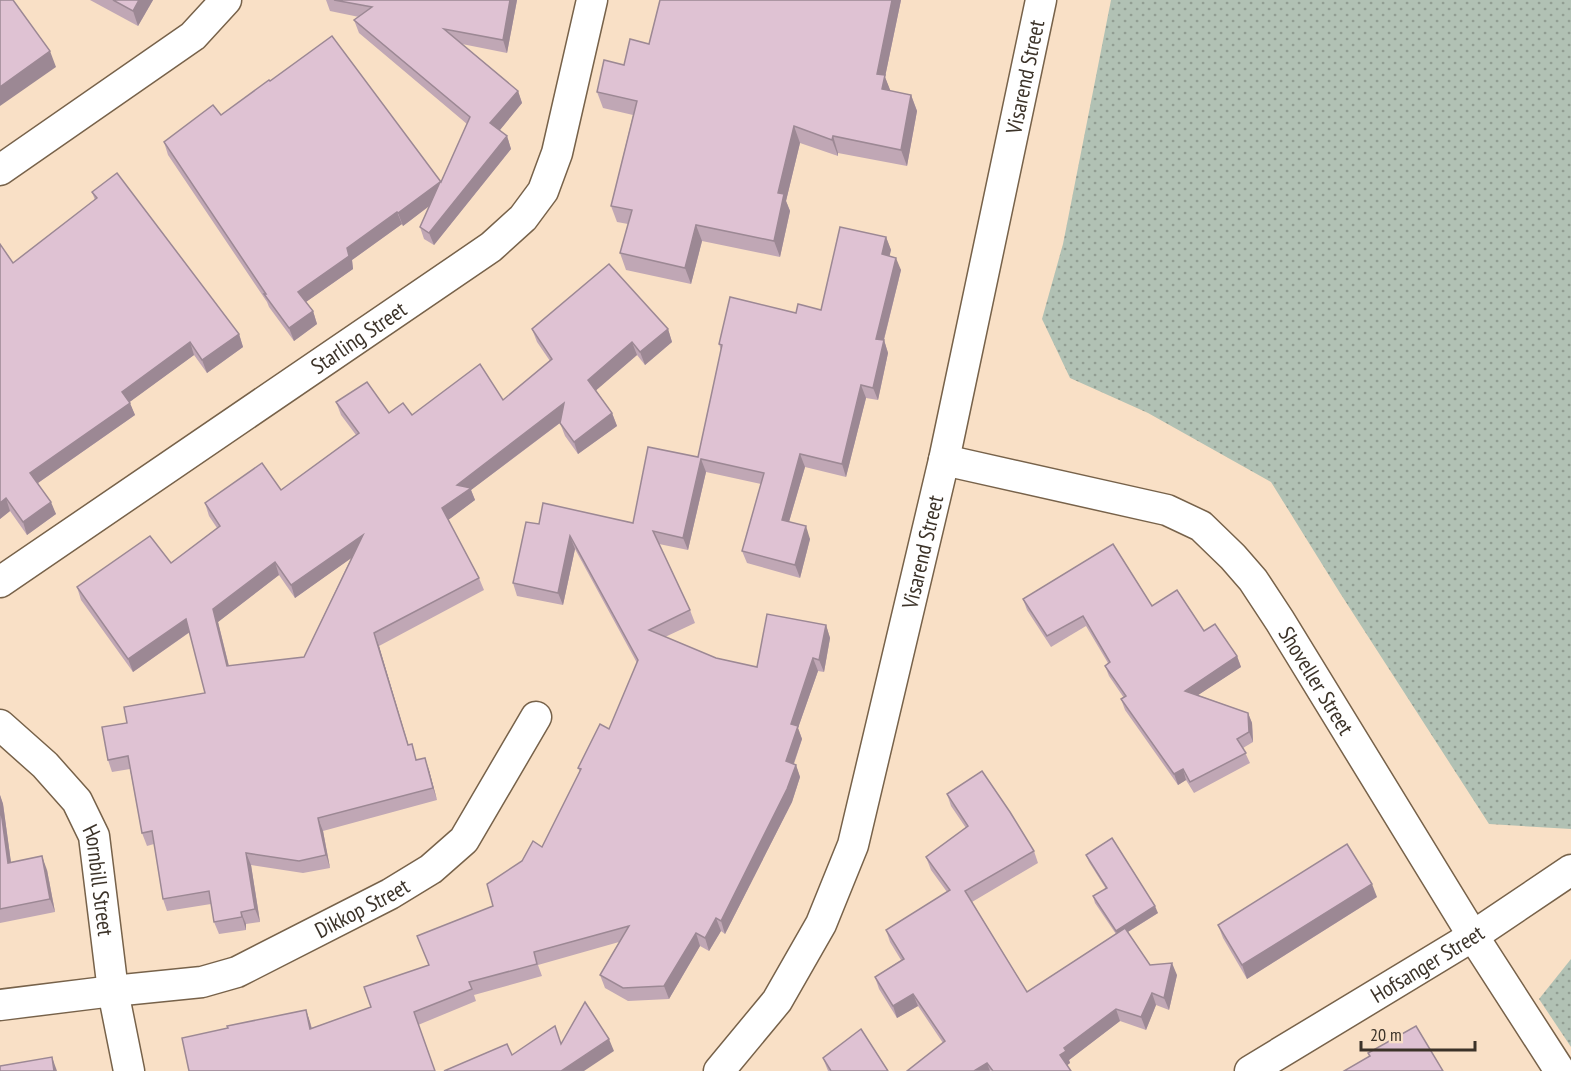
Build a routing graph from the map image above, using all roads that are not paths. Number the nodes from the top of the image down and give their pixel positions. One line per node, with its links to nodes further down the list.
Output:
1 (226, 0): 4 (street)
2 (592, 0): 6 (street, Starling Street)
3 (1041, 0): 5 (street, Visarend Street)
4 (0, 170)
5 (944, 460): 10 (street, Shoveller Street); 14 (street, Visarend Street)
6 (0, 582)
7 (536, 717): 11 (street, Dikkop Street)
8 (0, 725): 11 (street, Hornbill Street)
9 (1571, 870): 10 (street, Hofsanger Street)
10 (1473, 936): 15 (street, Hofsanger Street); 16 (street, Shoveller Street)
11 (113, 991): 12 (street, Dikkop Street); 13 (street, Hornbill Street)
12 (0, 1005)
13 (129, 1071)
14 (719, 1071)
15 (1250, 1071)
16 (1560, 1071)

